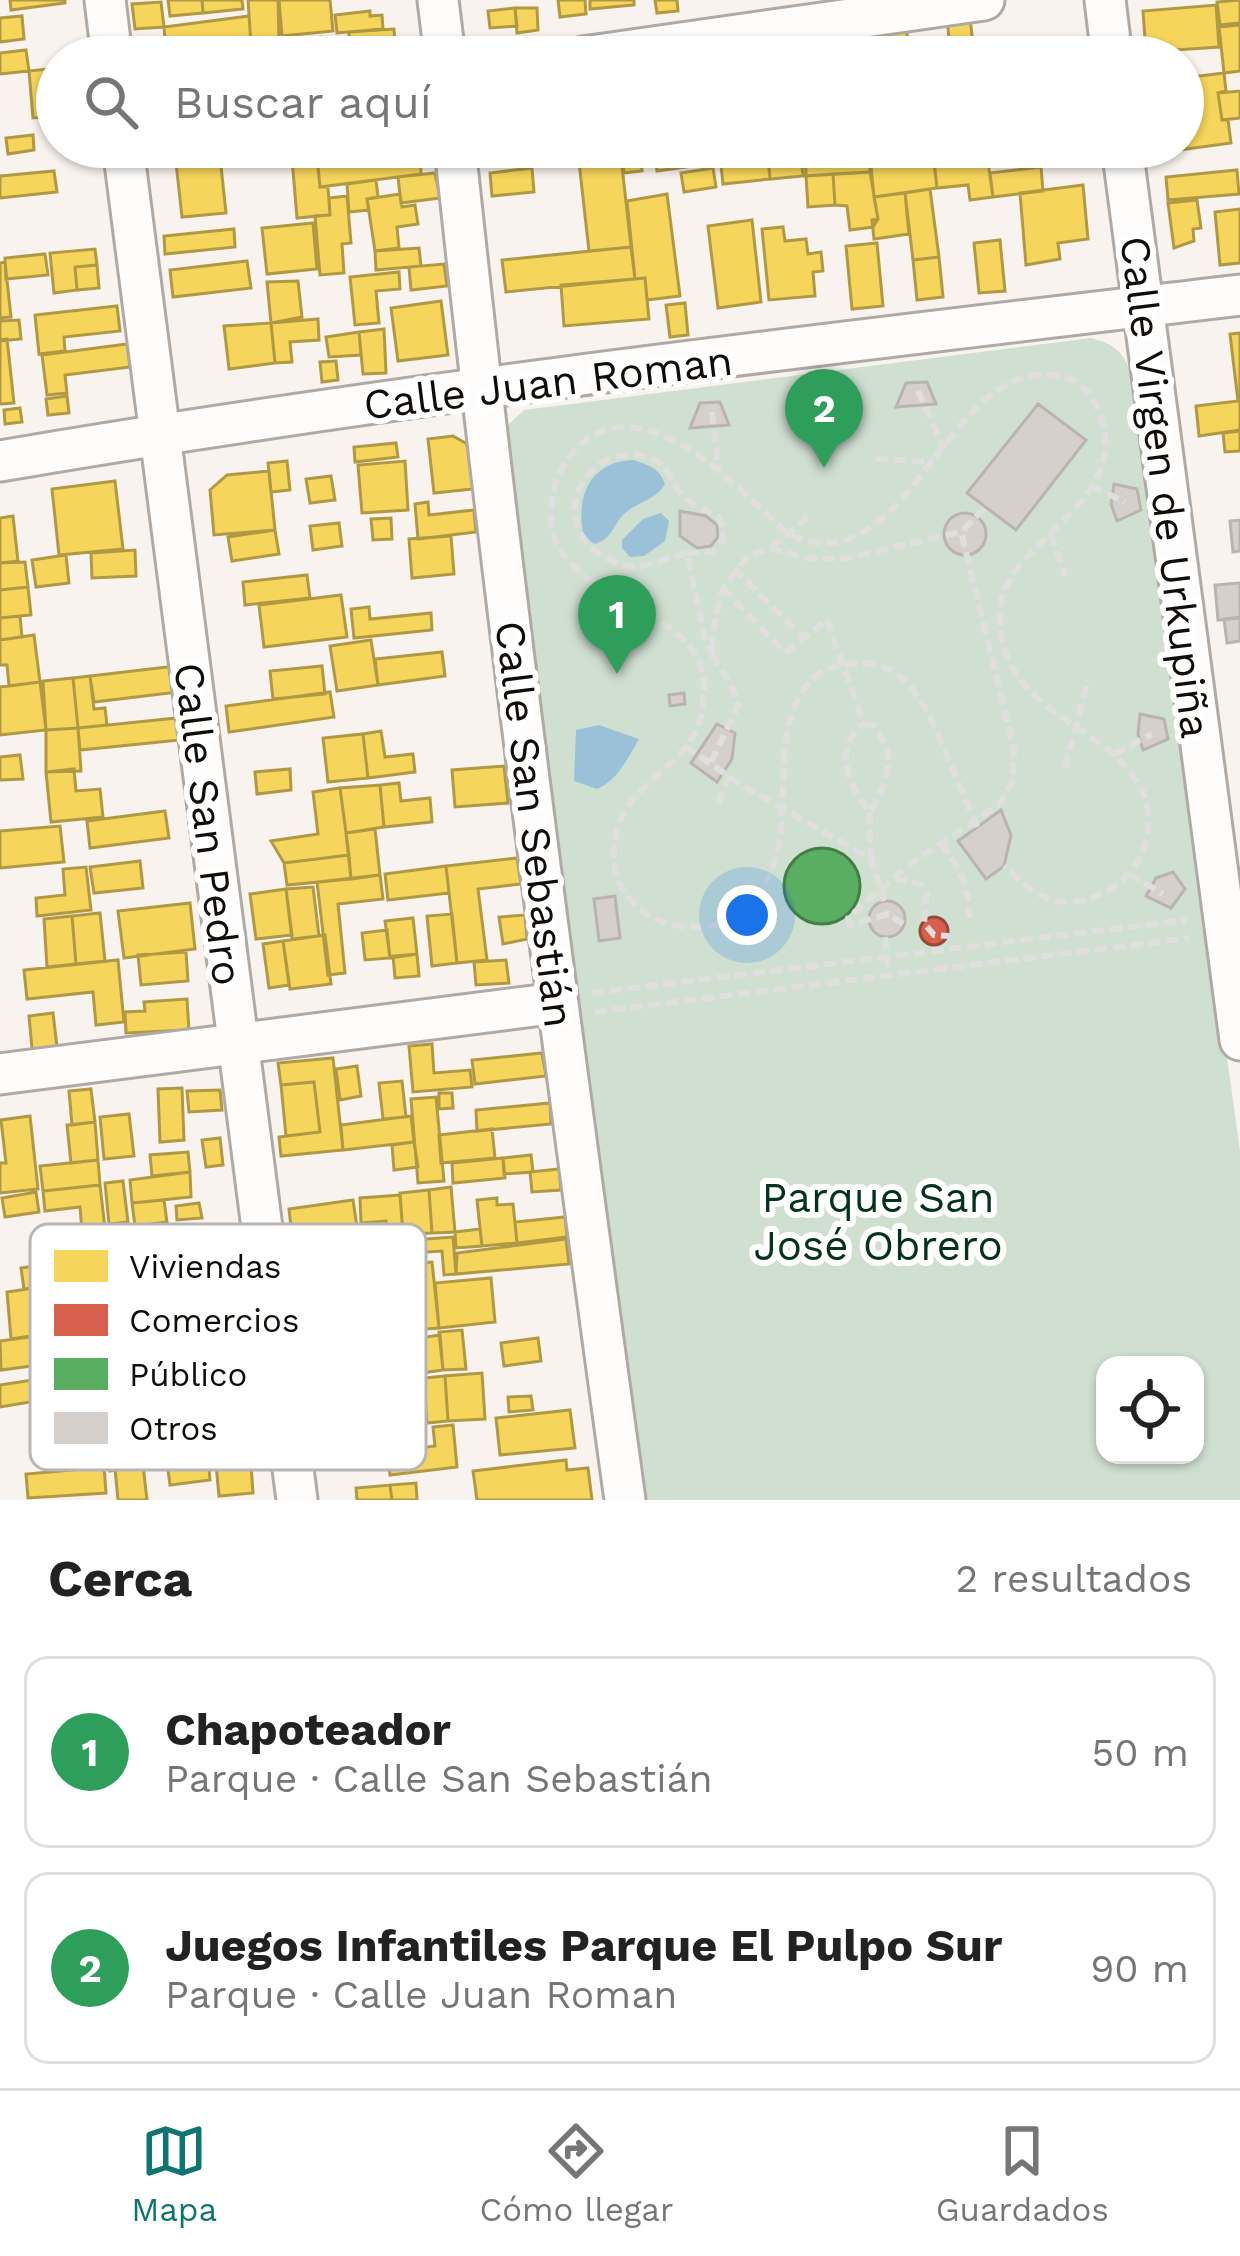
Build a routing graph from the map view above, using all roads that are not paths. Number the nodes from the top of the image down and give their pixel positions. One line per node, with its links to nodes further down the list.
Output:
1 (105, 0): 5 (street)
2 (438, 0): 6 (street)
3 (984, 0): 7 (street)
4 (1105, 0): 8 (street)
5 (109, 36)
6 (442, 36)
7 (731, 36)
8 (1109, 36)
9 (126, 168): 15 (street, Calle San Pedro)
10 (457, 168): 14 (street, Calle San Sebastián)
11 (1124, 168): 13 (street, Calle Virgen de Urkupiña)
12 (1240, 295): 13 (street, Calle Juan Roman)
13 (1141, 307): 14 (street, Calle Juan Roman); 17 (street, Calle Virgen de Urkupiña)
14 (480, 389): 15 (street, Calle Juan Roman); 18 (street, Calle San Sebastián)
15 (159, 434): 16 (street, Calle Juan Roman); 20 (street, Calle San Pedro)
16 (0, 461)
17 (1218, 931): 19 (street, Calle Virgen de Urkupiña)
18 (576, 1003): 20 (street); 25 (street, Calle San Sebastián)
19 (1240, 1040)
20 (238, 1043): 21 (street); 22 (street, Calle San Pedro)
21 (0, 1074)
22 (261, 1224)
23 (293, 1470): 24 (street, Calle San Pedro)
24 (297, 1500)
25 (625, 1500)

